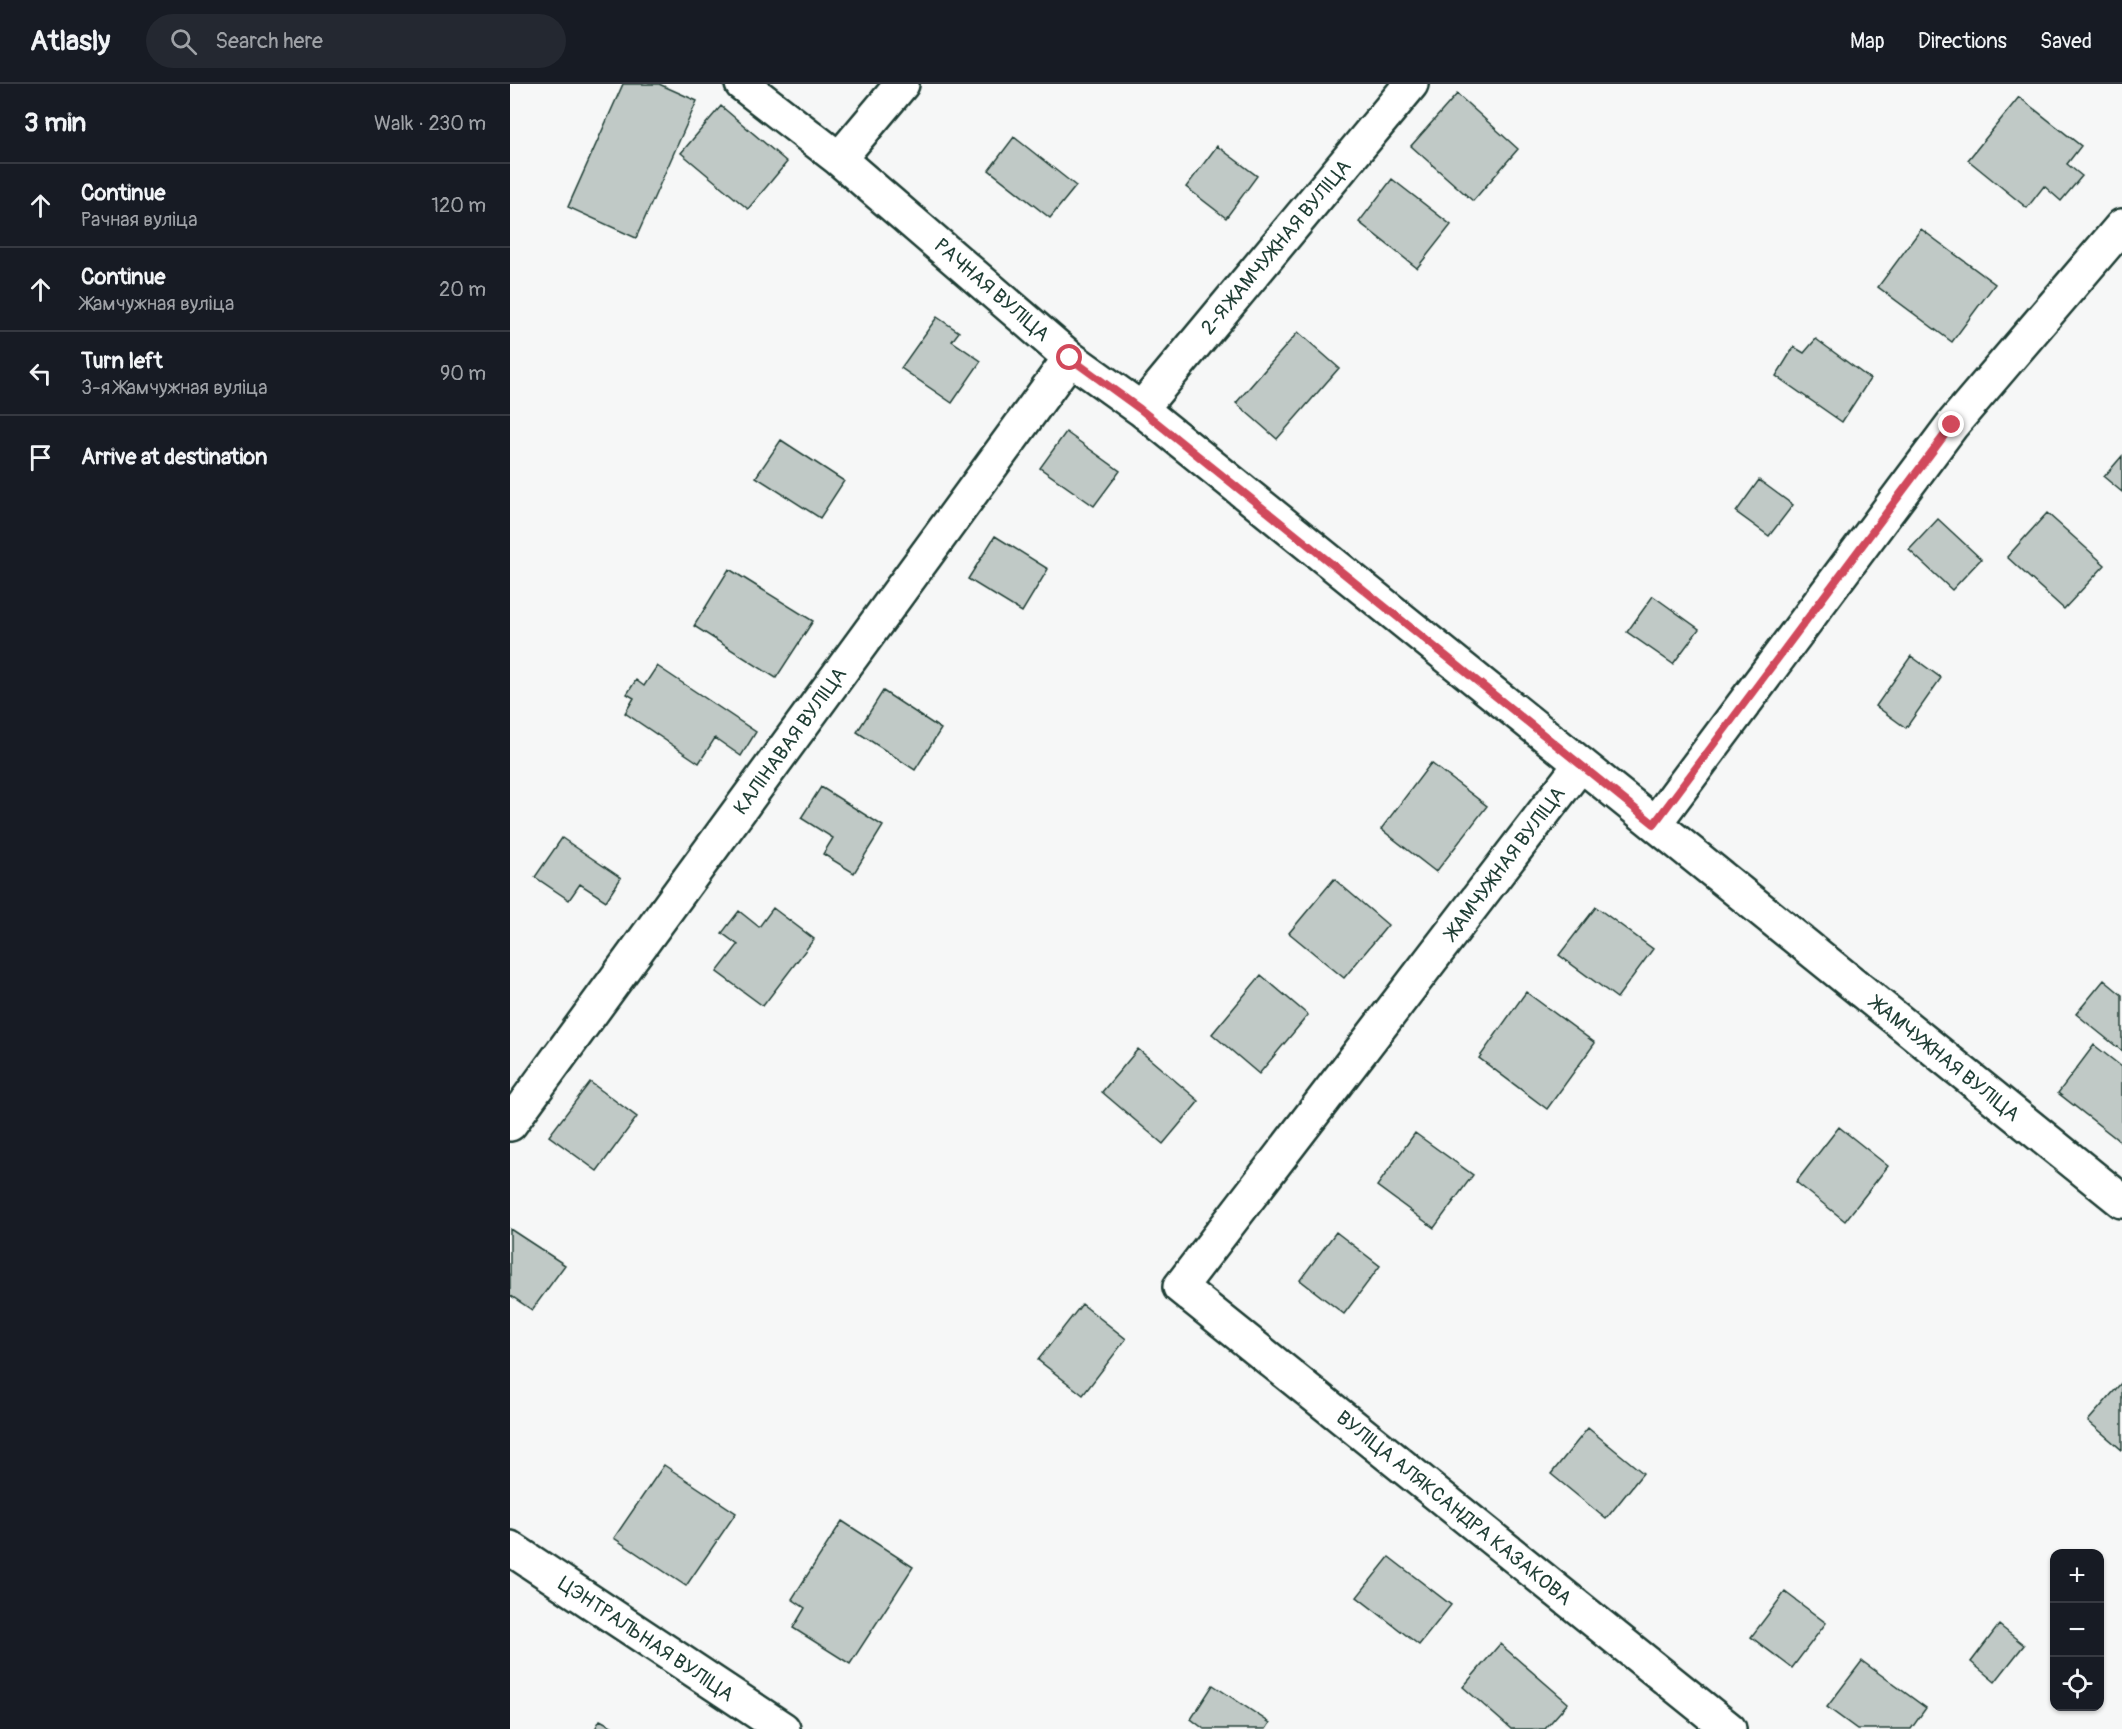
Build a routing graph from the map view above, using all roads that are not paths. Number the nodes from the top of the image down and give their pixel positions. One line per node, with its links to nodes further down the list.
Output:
1 (742, 84): 4 (street, РАЧНАЯ ВУЛІЦА)
2 (902, 84): 4 (street)
3 (1411, 84): 7 (street, 2-Я ЖАМЧУЖНАЯ ВУЛІЦА)
4 (839, 159): 6 (street, РАЧНАЯ ВУЛІЦА)
5 (2122, 226): 9 (street)
6 (1070, 358): 7 (street, РАЧНАЯ ВУЛІЦА); 10 (street, КАЛІНАВАЯ ВУЛІЦА)
7 (1140, 409): 8 (street, РАЧНАЯ ВУЛІЦА)
8 (1581, 764): 9 (street, ЖАМЧУЖНАЯ ВУЛІЦА); 12 (street, ЖАМЧУЖНАЯ ВУЛІЦА)
9 (1654, 824): 11 (street, ЖАМЧУЖНАЯ ВУЛІЦА)
10 (510, 1124)
11 (2122, 1201)
12 (1180, 1287): 15 (street, ВУЛІЦА АЛЯКСАНДРА КАЗАКОВА)
13 (510, 1548): 14 (street, ЦЭНТРАЛЬНАЯ ВУЛІЦА)
14 (783, 1729)
15 (1729, 1729)

